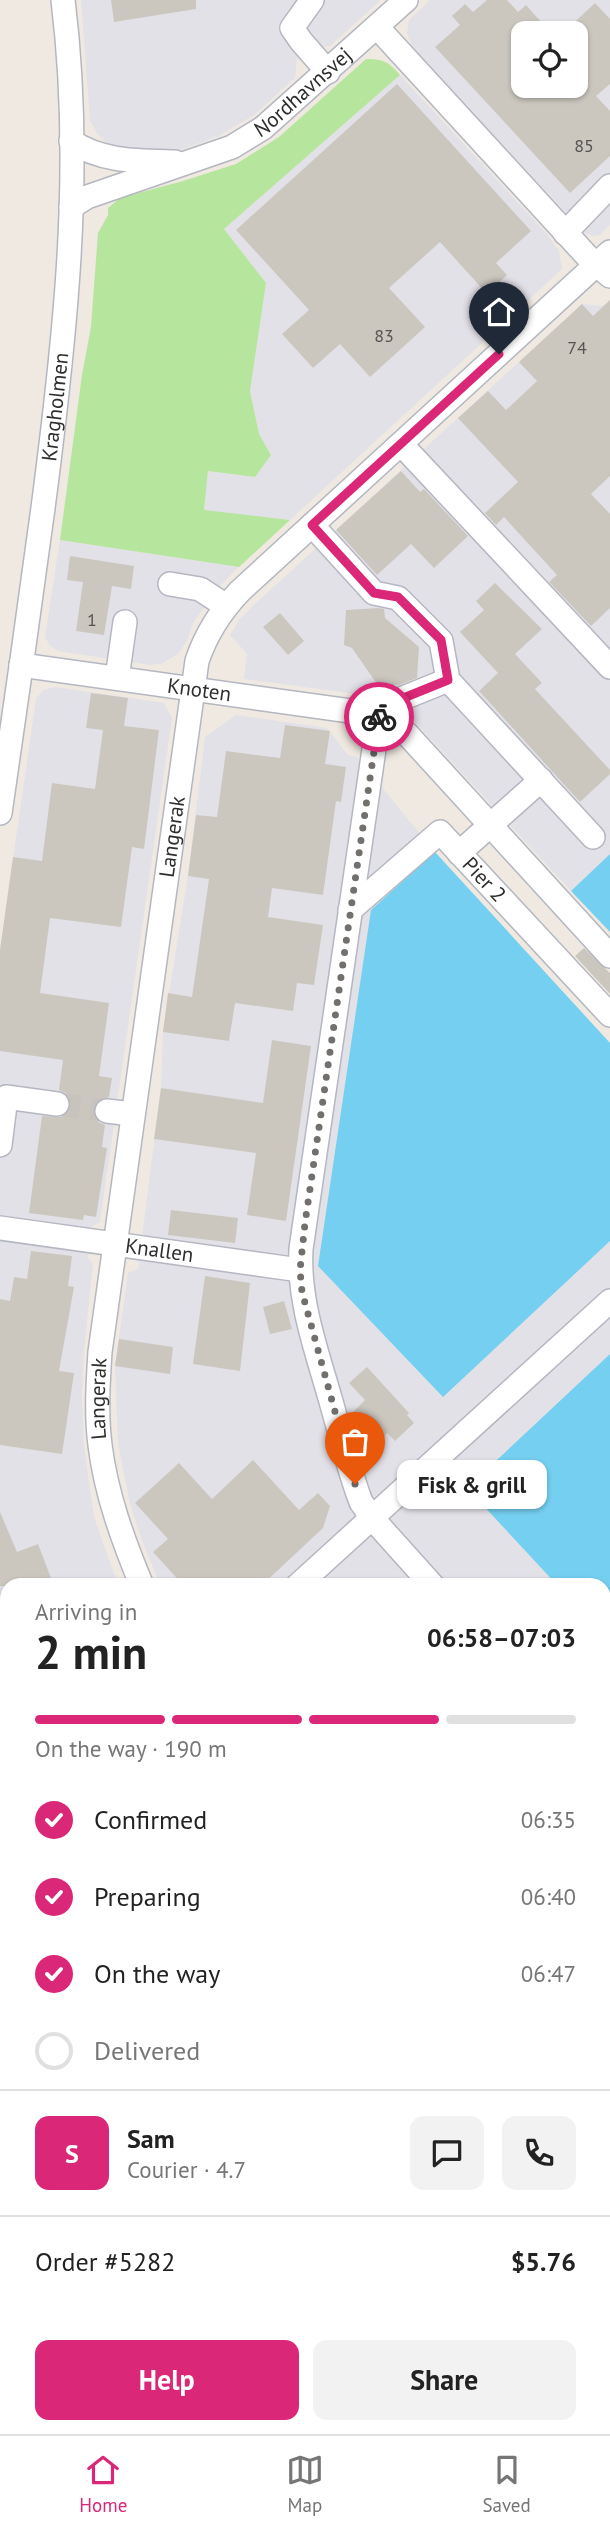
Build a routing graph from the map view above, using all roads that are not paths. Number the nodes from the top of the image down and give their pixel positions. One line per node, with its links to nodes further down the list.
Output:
1 (63, 0): 6 (street, Kragholmen)
2 (312, 0): 5 (street)
3 (406, 0): 4 (street, Nordhavnsvej)
4 (377, 27): 5 (street, Nordhavnsvej); 10 (street)
5 (328, 72): 7 (street, Nordhavnsvej)
6 (71, 141): 7 (street, Nordhavnsvej); 9 (street, Kragholmen)
7 (185, 163): 9 (street, Nordhavnsvej)
8 (610, 186): 10 (street)
9 (71, 207): 17 (street, Kragholmen)
10 (565, 233): 11 (street)
11 (606, 264): 12 (street, Langerak)
12 (401, 444): 13 (street, Langerak); 18 (street)
13 (312, 525): 15 (street, Langerak); 20 (street)
14 (170, 584): 15 (street)
15 (226, 606): 21 (street, Langerak)
16 (125, 622): 19 (street)
17 (22, 665): 19 (street, Knoten); 24 (street, Kragholmen)
18 (610, 667)
19 (117, 678): 21 (street, Knoten)
20 (448, 680): 22 (street); 23 (street)
21 (193, 689): 22 (street, Knoten); 33 (street, Langerak)
22 (379, 715): 25 (street, Pier 2); 28 (street)
23 (541, 780): 25 (street); 26 (street)
24 (0, 813)
25 (490, 825): 27 (street); 29 (street, Pier 2)
26 (593, 837)
27 (459, 853): 28 (street, Pier 2); 30 (street, Pier 2)
28 (350, 910): 37 (street)
29 (610, 956)
30 (610, 1015)
31 (57, 1104): 34 (street)
32 (107, 1111): 33 (street)
33 (132, 1114): 36 (street, Langerak)
34 (0, 1145)
35 (10, 1230): 36 (street, Knallen)
36 (113, 1244): 37 (street, Knallen); 40 (street, Langerak)
37 (300, 1270): 39 (street)
38 (610, 1301): 39 (street)
39 (372, 1518): 41 (street); 42 (street)
40 (139, 1578)
41 (306, 1578)
42 (426, 1578)

